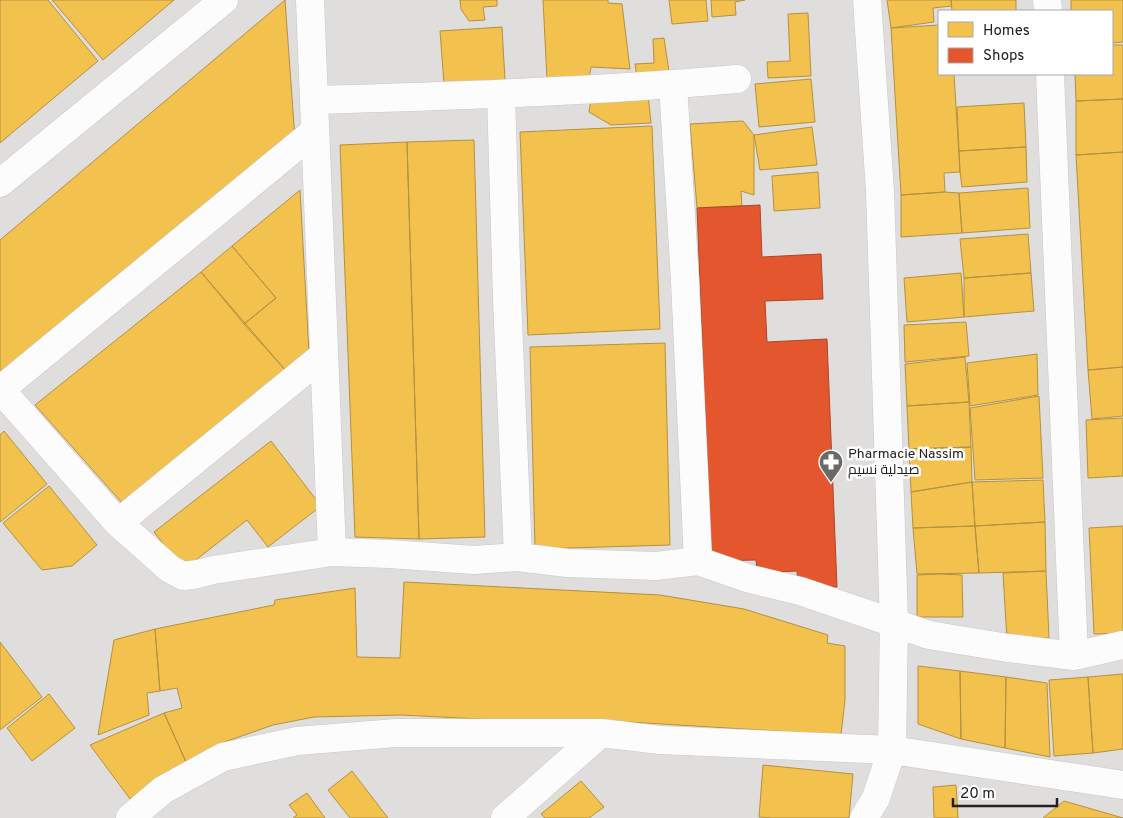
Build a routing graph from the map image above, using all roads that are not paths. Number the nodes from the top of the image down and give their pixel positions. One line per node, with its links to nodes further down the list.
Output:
1 (224, 0): 10 (street)
2 (310, 0): 8 (street)
3 (867, 0): 17 (street)
4 (1050, 75): 19 (street)
5 (737, 78): 6 (street)
6 (673, 84): 7 (street); 16 (street)
7 (501, 94): 8 (street); 15 (street)
8 (314, 100): 9 (street)
9 (315, 131): 11 (street); 12 (street)
10 (0, 183)
11 (324, 355): 13 (street); 14 (street)
12 (0, 390): 13 (street)
13 (118, 523): 14 (street)
14 (332, 552): 15 (street)
15 (518, 557): 16 (street)
16 (698, 561): 17 (street)
17 (894, 622): 19 (street); 21 (street)
18 (1123, 645): 19 (street)
19 (1074, 656)
20 (601, 733): 21 (street); 23 (street); 24 (street)
21 (892, 750): 22 (street); 25 (street)
22 (1123, 785)
23 (130, 818)
24 (505, 818)
25 (864, 818)

